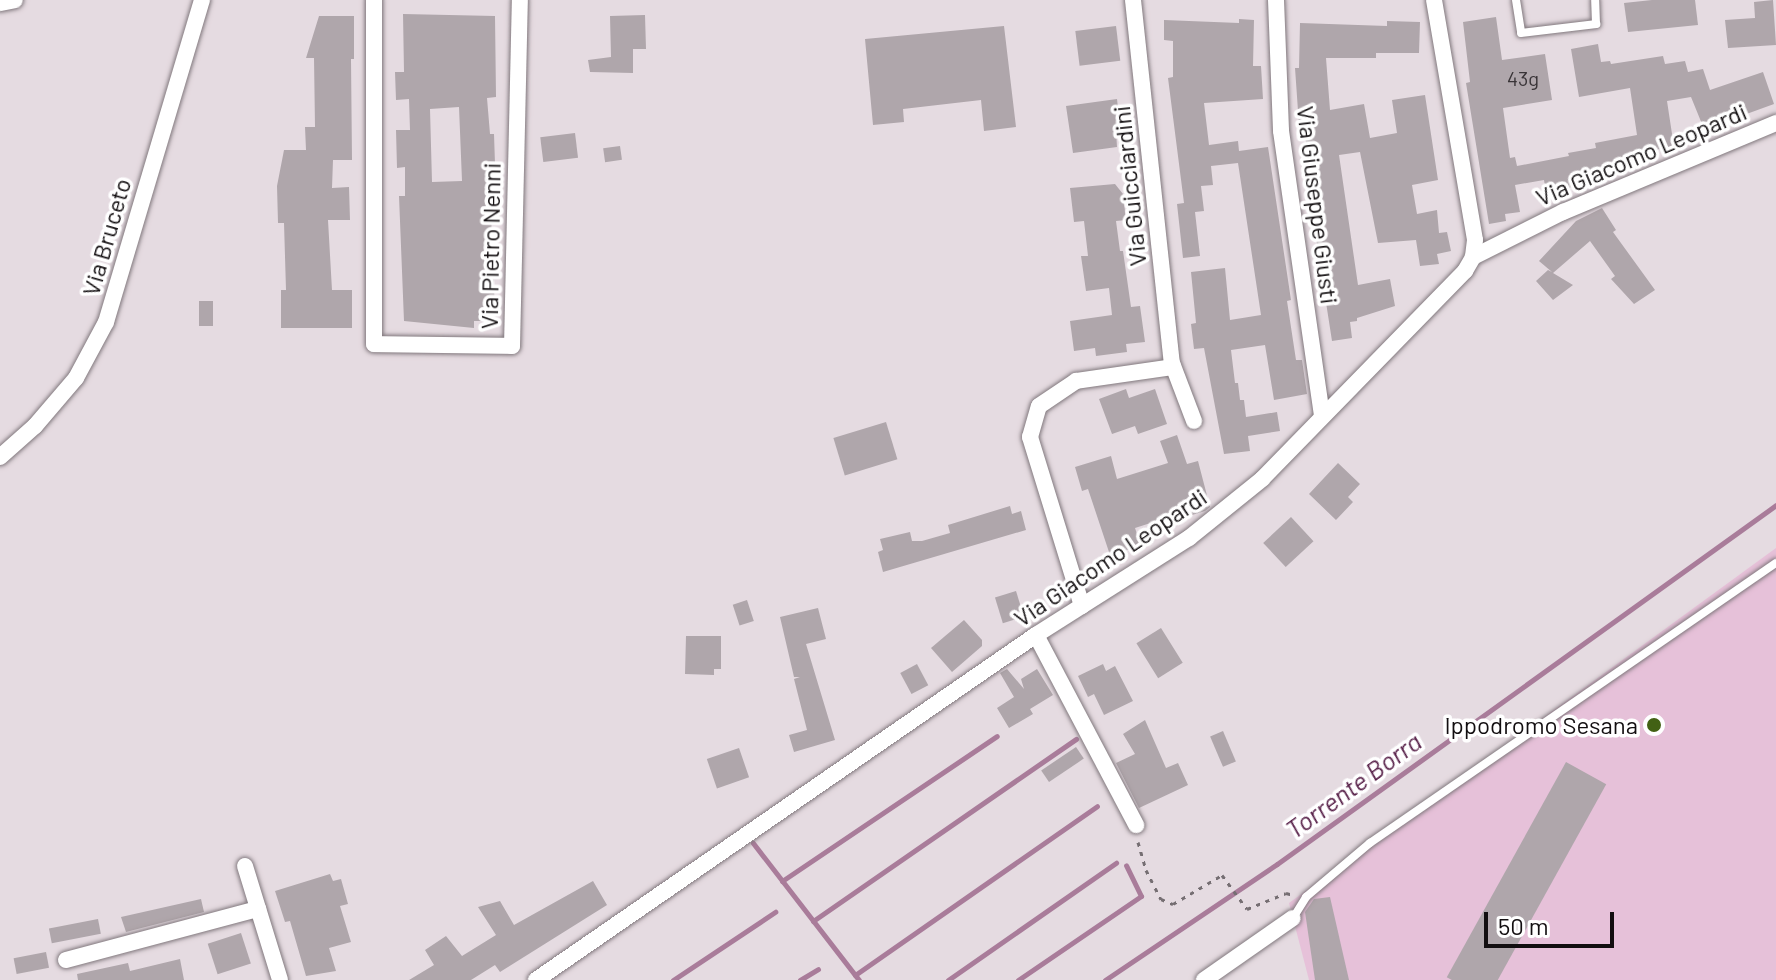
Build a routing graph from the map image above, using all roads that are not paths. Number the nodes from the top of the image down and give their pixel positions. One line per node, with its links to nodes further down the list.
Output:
1 (15, 0): 10 (street)
2 (202, 0): 16 (street, Via Bruceto)
3 (374, 0): 4 (street, Via Pietro Nenni)
4 (520, 0)
5 (1133, 0): 13 (street, Via Guicciardini)
6 (1276, 0): 14 (street, Via Giuseppe Giusti)
7 (1434, 0): 12 (street)
8 (1516, 0): 9 (lane)
9 (1595, 0)
10 (0, 3)
11 (1776, 123): 12 (street, Via Giacomo Leopardi)
12 (1473, 257): 14 (street, Via Giacomo Leopardi)
13 (1173, 367): 15 (street, Via Guicciardini); 18 (street)
14 (1322, 416): 18 (street, Via Giacomo Leopardi)
15 (1194, 421)
16 (0, 457)
17 (1776, 563): 23 (lane)
18 (1082, 606): 19 (street, Via Giacomo Leopardi)
19 (1036, 635): 20 (street); 26 (street, Via Giacomo Leopardi)
20 (1136, 825)
21 (245, 866): 22 (street)
22 (258, 909): 24 (street); 25 (street)
23 (1293, 918): 27 (street)
24 (66, 960)
25 (280, 980)
26 (536, 980)
27 (1204, 980)

